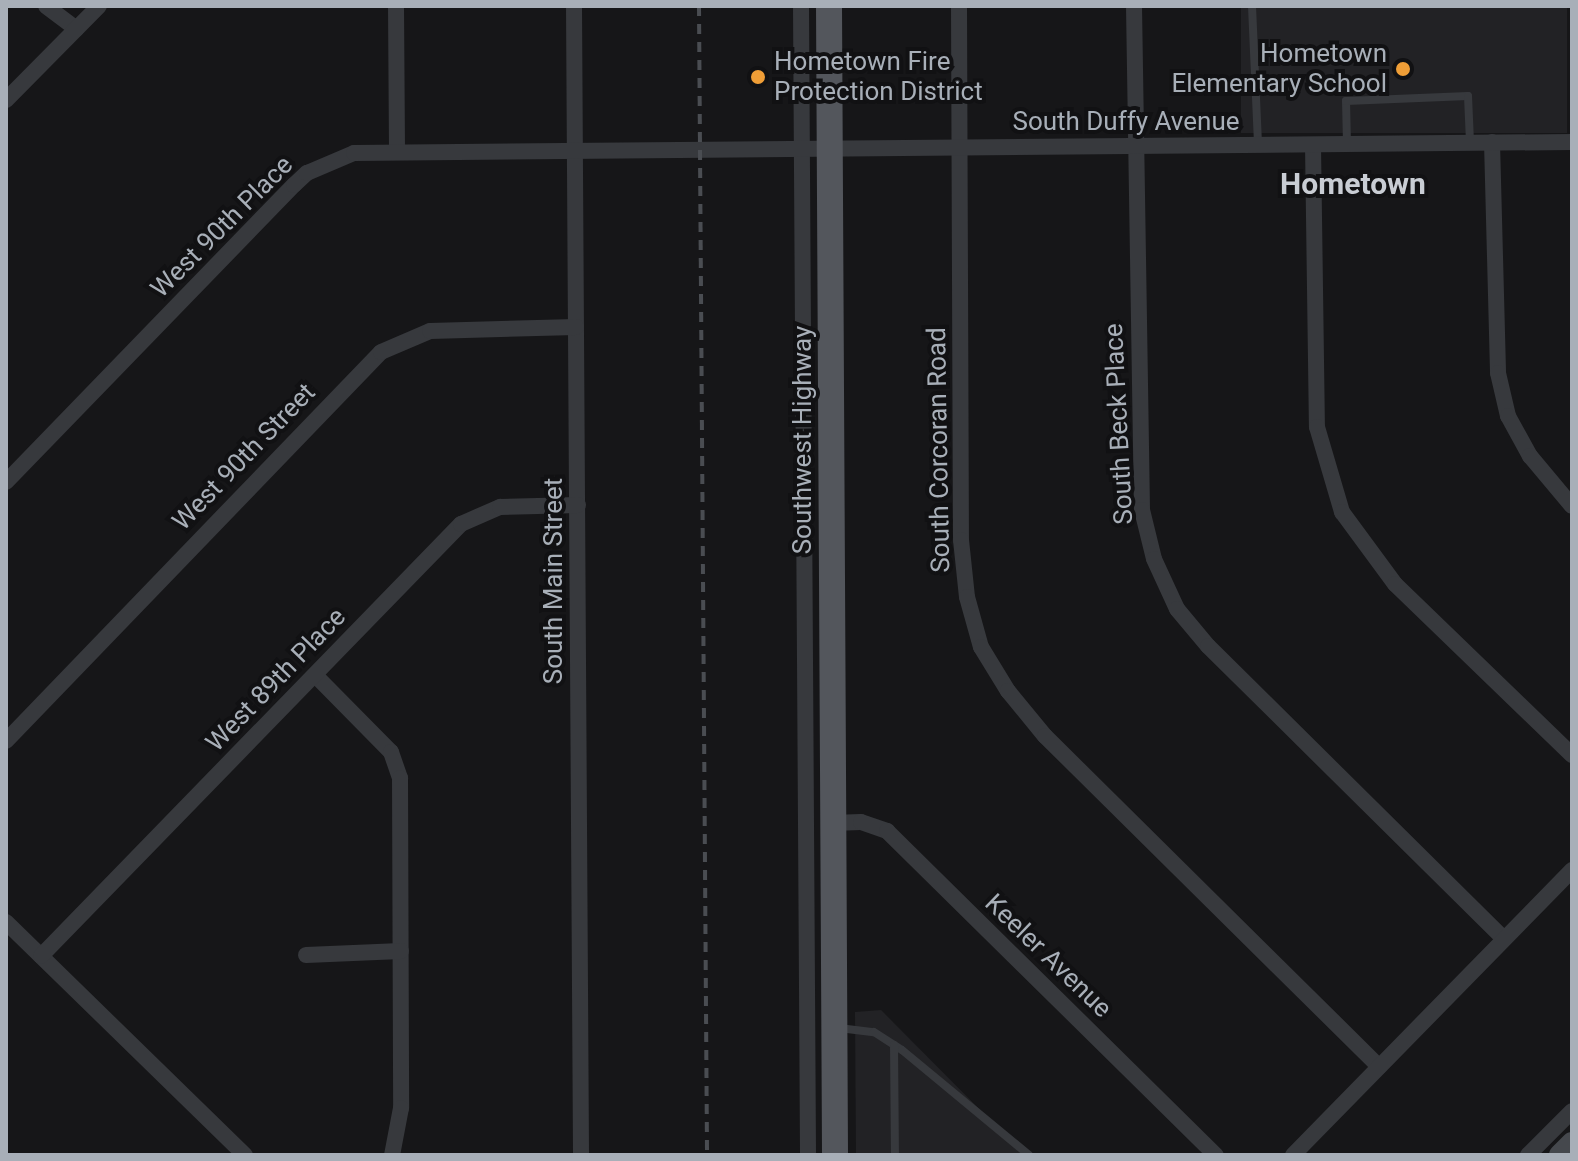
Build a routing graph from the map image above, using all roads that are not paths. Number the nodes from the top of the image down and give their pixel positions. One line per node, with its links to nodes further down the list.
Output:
1 (46, 6): 10 (street)
2 (99, 6): 10 (street)
3 (396, 6): 24 (street)
4 (574, 6): 20 (street, South Main Street)
5 (801, 6): 21 (street, Southwest Highway)
6 (829, 6): 22 (main road, Southwest Highway)
7 (959, 6): 19 (street, South Corcoran Road)
8 (1134, 6): 15 (street, South Beck Place)
9 (1252, 6): 16 (lane)
10 (76, 29): 11 (street)
11 (6, 100)
12 (1470, 142): 13 (street, South Duffy Avenue); 18 (street, South Duffy Avenue); 18 (lane)
13 (1492, 142): 14 (street, South Duffy Avenue); 28 (street)
14 (1572, 142)
15 (1135, 144): 16 (street, South Duffy Avenue); 19 (street, South Duffy Avenue); 36 (street, South Beck Place)
16 (1258, 145): 17 (street, South Duffy Avenue)
17 (1313, 145): 18 (street, South Duffy Avenue); 31 (street)
18 (1347, 145)
19 (961, 148): 22 (street, South Duffy Avenue); 42 (street, South Corcoran Road)
20 (576, 149): 23 (street, West 90th Place); 24 (street, West 90th Place); 25 (street, South Main Street)
21 (801, 149): 22 (street, South Duffy Avenue); 23 (street, South Duffy Avenue); 34 (street, Southwest Highway)
22 (830, 149): 32 (main road, Southwest Highway)
23 (681, 150)
24 (397, 151): 26 (street, West 90th Place)
25 (576, 327): 27 (street, South Main Street); 30 (street, West 90th Street)
26 (6, 482)
27 (578, 505): 29 (street, West 89th Place); 47 (street, South Main Street)
28 (1572, 506)
29 (315, 675): 37 (street); 39 (street, West 89th Place)
30 (6, 741)
31 (1572, 755)
32 (832, 823): 34 (main road, Southwest Highway); 52 (street, Keeler Avenue)
33 (1572, 870): 36 (street)
34 (820, 874): 40 (main road, Southwest Highway); 48 (street, Southwest Highway)
35 (6, 922): 39 (street)
36 (1504, 939): 42 (street)
37 (401, 951): 38 (street); 46 (street)
38 (306, 955)
39 (41, 956): 45 (street)
40 (834, 1028): 41 (lane); 49 (main road, Southwest Highway)
41 (894, 1045): 50 (lane); 51 (lane)
42 (1379, 1067): 53 (street)
43 (1572, 1111): 54 (street)
44 (1572, 1143): 55 (main road)
45 (245, 1155)
46 (392, 1155)
47 (581, 1155)
48 (808, 1155)
49 (835, 1155)
50 (895, 1155)
51 (1029, 1155)
52 (1216, 1155)
53 (1293, 1155)
54 (1528, 1155)
55 (1560, 1155)

